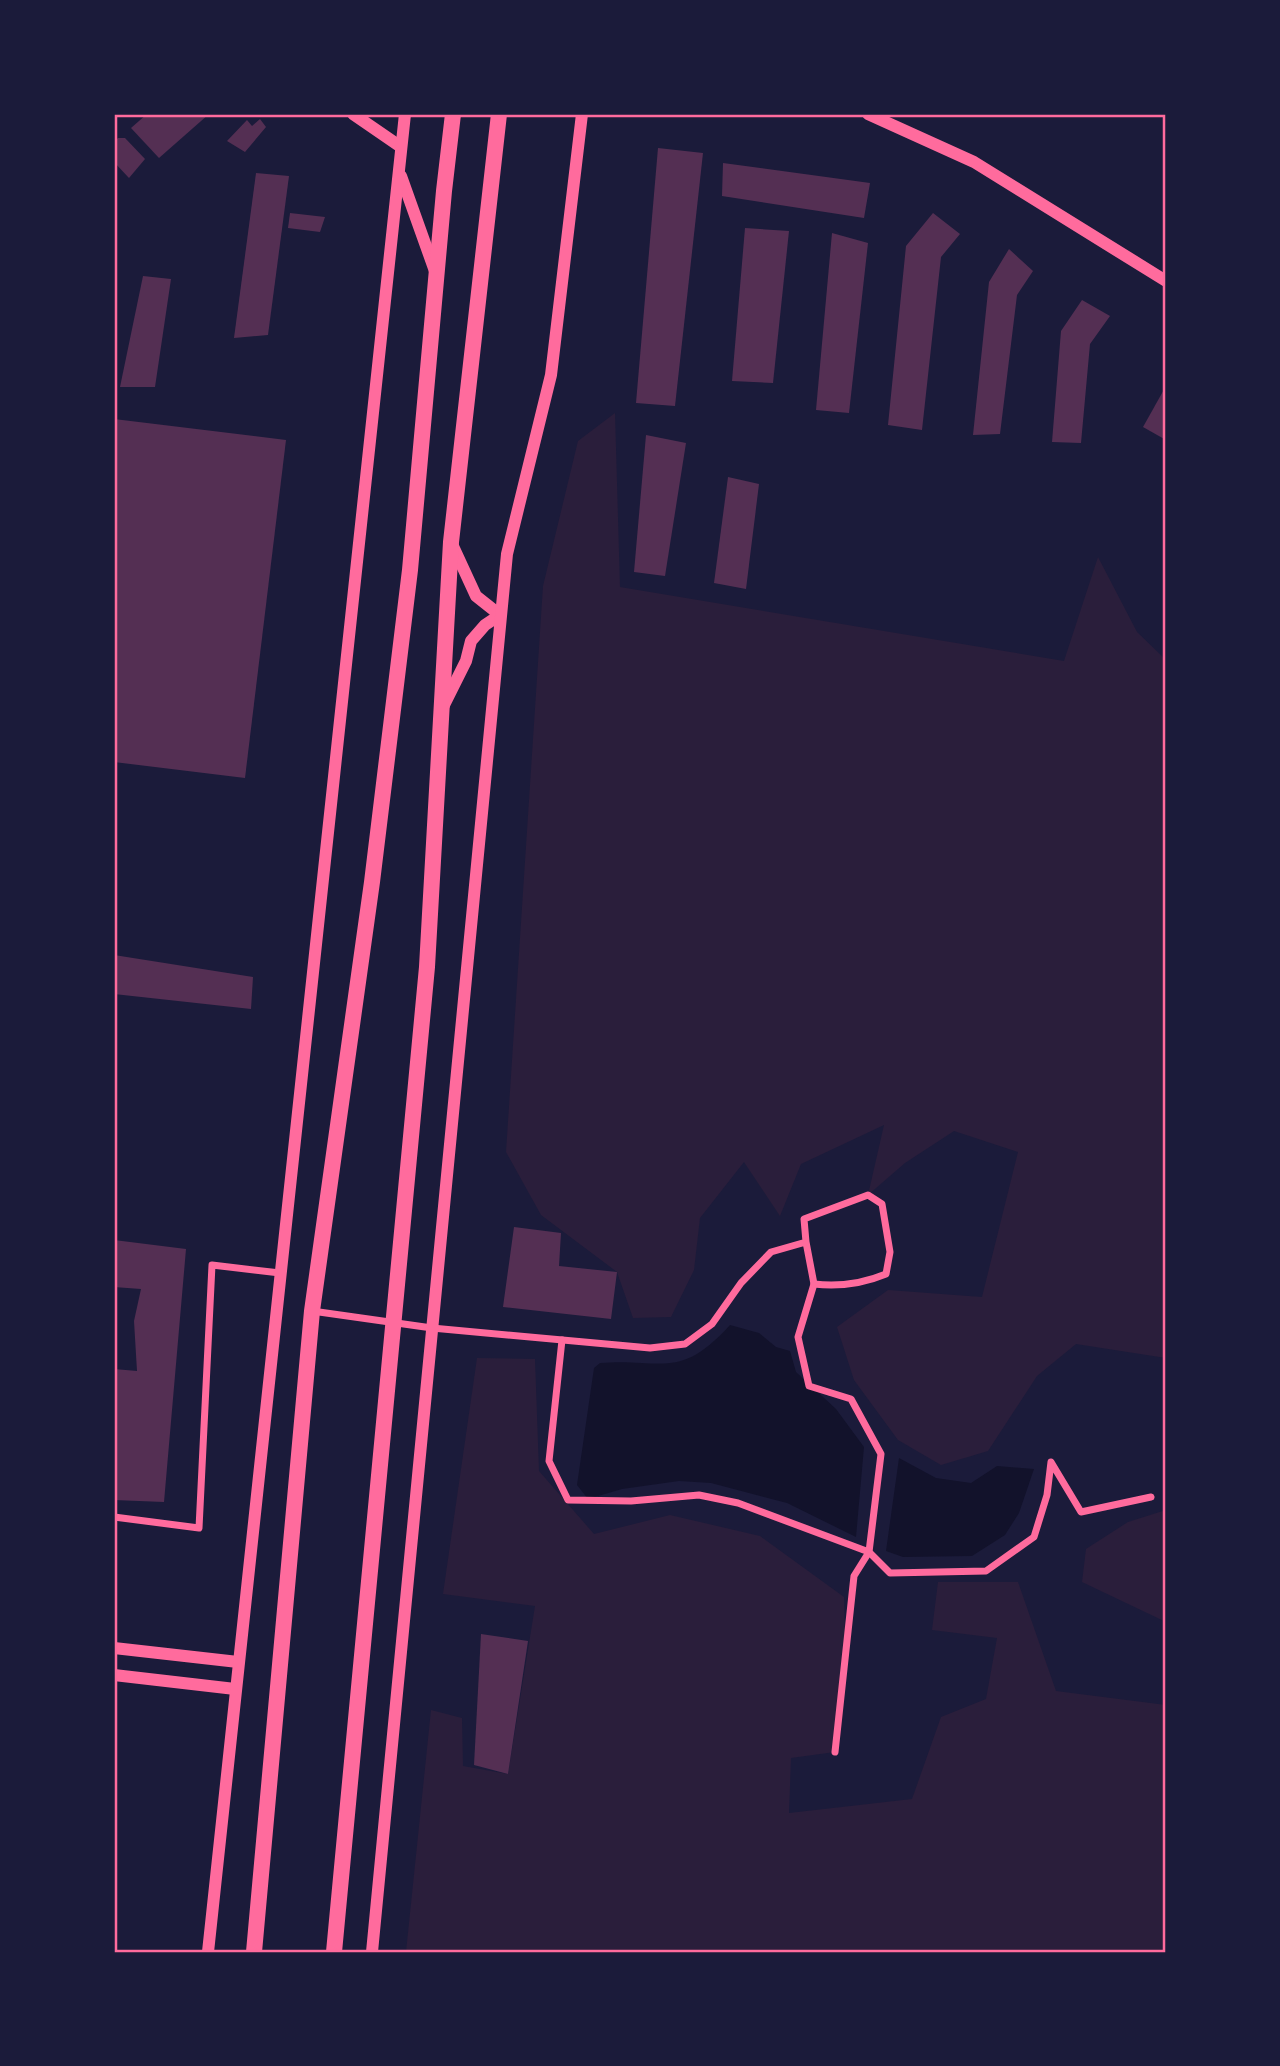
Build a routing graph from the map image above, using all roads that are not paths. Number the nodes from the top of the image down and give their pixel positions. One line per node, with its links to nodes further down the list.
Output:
1 (353, 114): 7 (street)
2 (405, 114): 7 (street)
3 (453, 114): 9 (highway)
4 (499, 114): 11 (highway)
5 (582, 114): 12 (street)
6 (868, 114): 10 (street)
7 (401, 147): 8 (street)
8 (400, 172): 9 (street); 15 (street)
9 (436, 275): 17 (highway)
10 (1166, 281)
11 (451, 542): 12 (street); 13 (highway)
12 (500, 615): 13 (street); 19 (street)
13 (440, 713): 18 (highway)
14 (806, 1242): 16 (street); 16 (street); 20 (street)
15 (280, 1273): 22 (street); 25 (street)
16 (814, 1284): 23 (street)
17 (312, 1311): 18 (street); 30 (highway)
18 (393, 1323): 19 (street); 31 (highway)
19 (432, 1328): 20 (street); 32 (street)
20 (562, 1340): 23 (street)
21 (1151, 1497): 23 (street)
22 (114, 1517)
23 (869, 1552): 28 (street)
24 (114, 1647): 25 (street)
25 (238, 1662): 27 (street)
26 (114, 1675): 27 (street)
27 (235, 1689): 29 (street)
28 (835, 1752)
29 (208, 1952)
30 (254, 1952)
31 (334, 1952)
32 (372, 1952)

